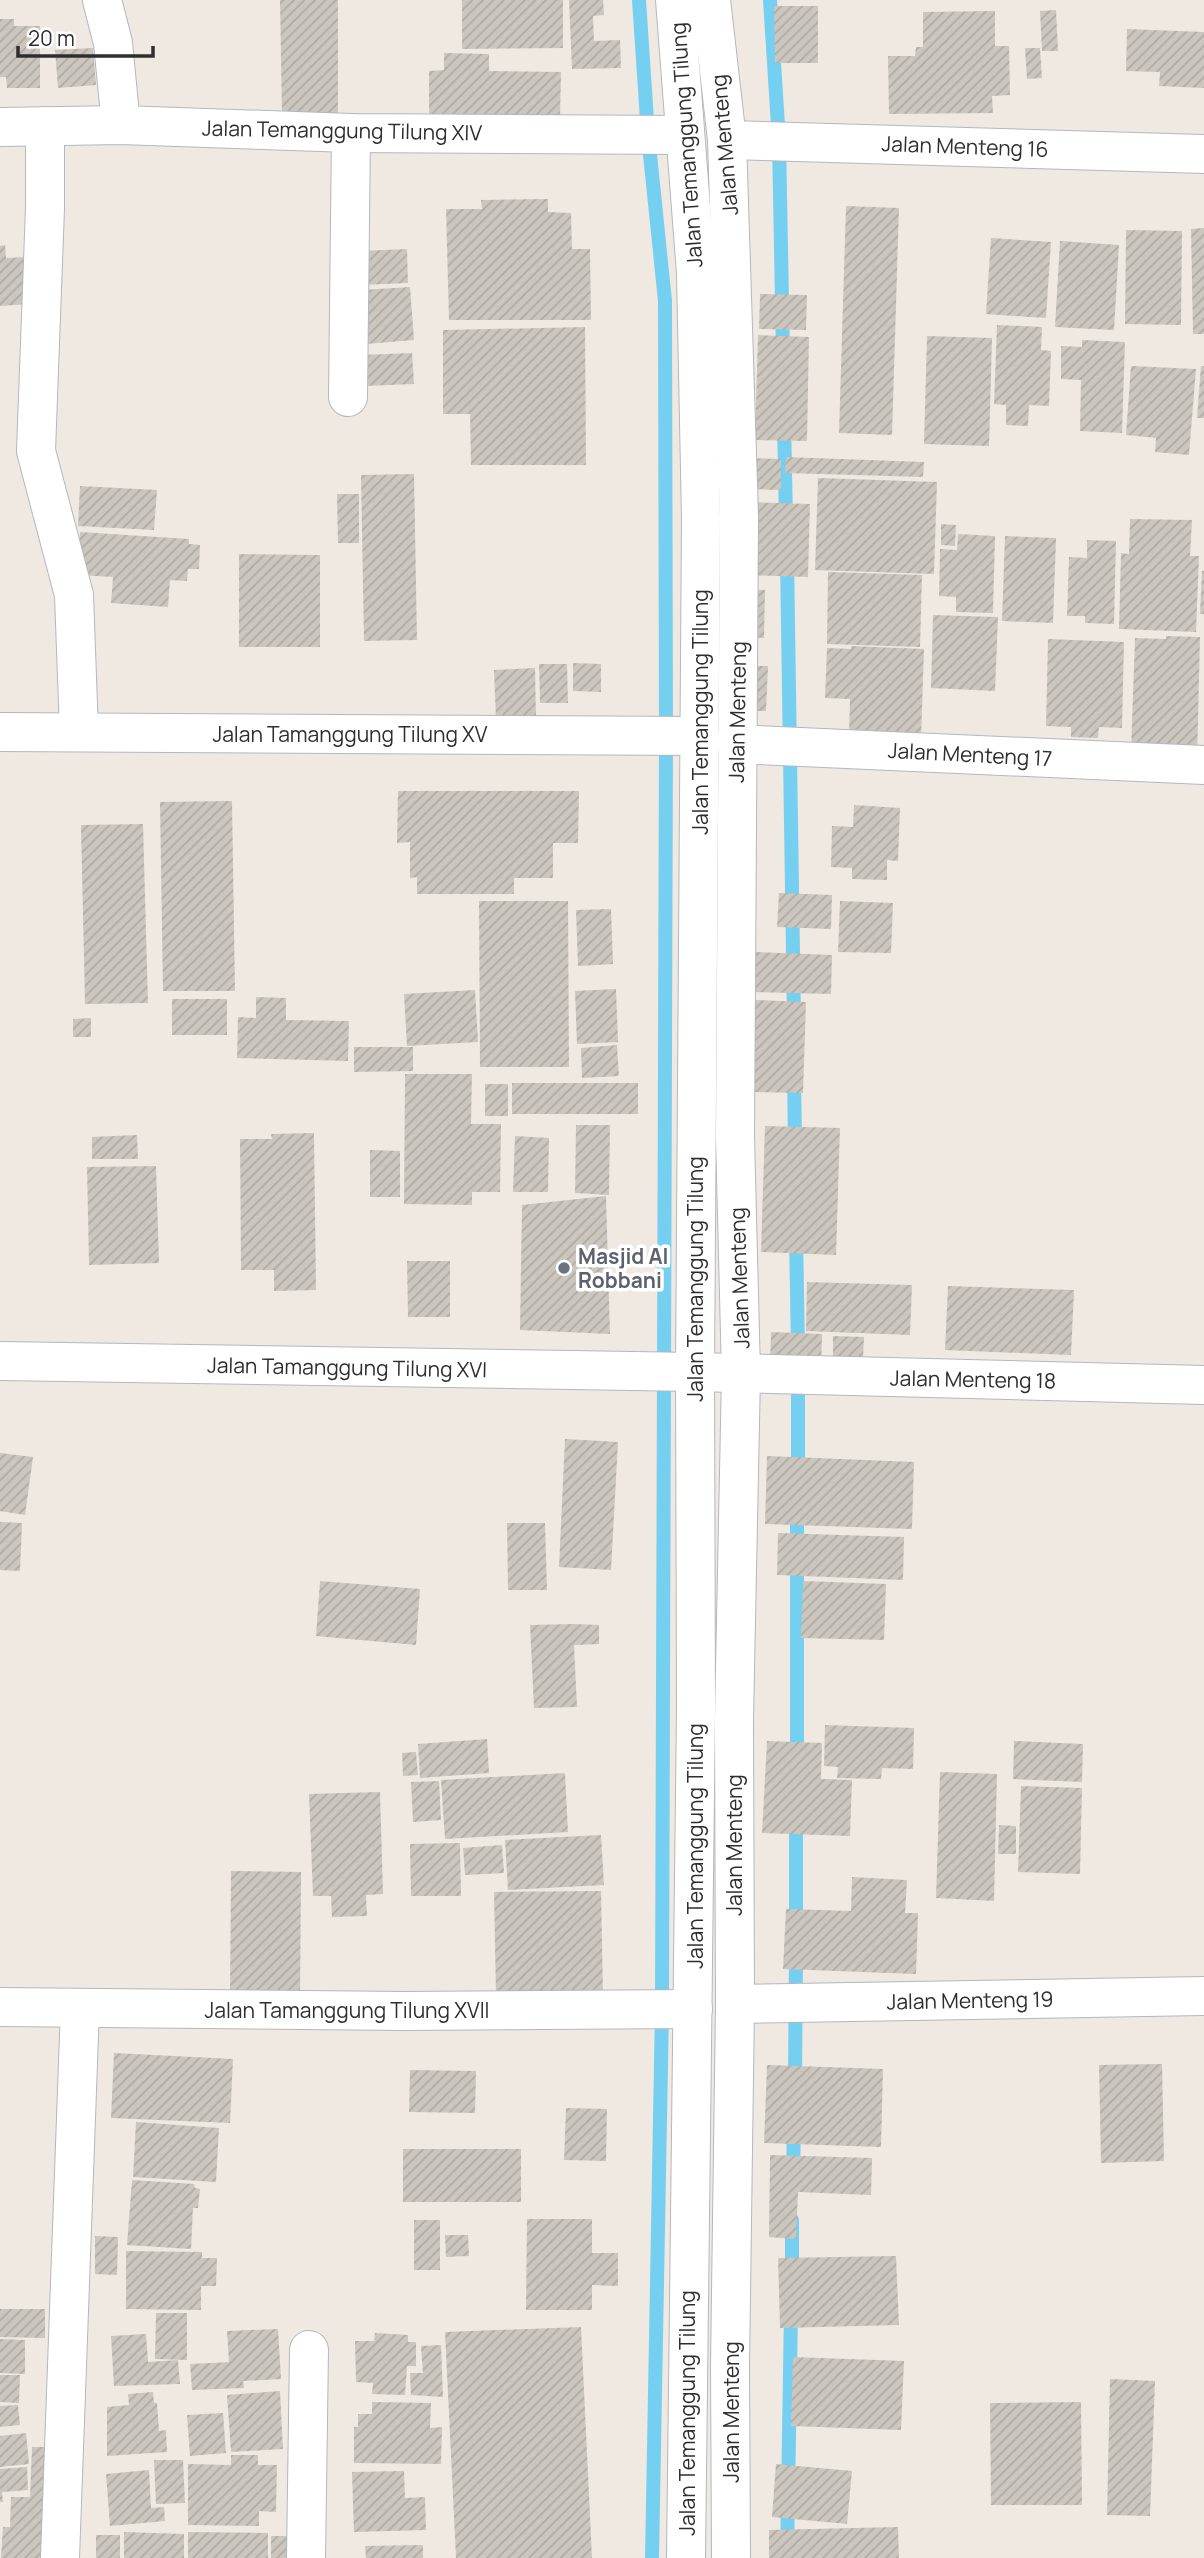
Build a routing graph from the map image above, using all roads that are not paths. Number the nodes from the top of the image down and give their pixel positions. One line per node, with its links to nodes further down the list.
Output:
1 (102, 0): 4 (street)
2 (675, 0): 8 (street, Jalan Temanggung Tilung)
3 (711, 0): 9 (street, Jalan Menteng)
4 (121, 125): 5 (street, Jalan Temanggung Tilung XIV); 7 (street, Jalan Temanggung Tilung XIV)
5 (45, 126): 6 (street, Jalan Temanggung Tilung XIV); 13 (street)
6 (0, 127)
7 (351, 133): 8 (street, Jalan Temanggung Tilung XIV); 11 (street)
8 (684, 135): 14 (street, Jalan Temanggung Tilung)
9 (727, 140): 10 (street, Jalan Menteng 16); 14 (street, Jalan Menteng)
10 (1204, 154)
11 (348, 397)
12 (0, 732): 13 (street, Jalan Tamanggung Tilung XV)
13 (79, 732): 14 (street, Jalan Tamanggung Tilung XV)
14 (718, 740): 15 (street, Jalan Menteng 17); 17 (street, Jalan Temanggung Tilung); 18 (street, Jalan Menteng)
15 (1204, 765)
16 (0, 1361): 17 (street, Jalan Tamanggung Tilung XVI)
17 (695, 1372): 18 (street, Jalan Tamanggung Tilung XVI); 24 (street, Jalan Temanggung Tilung)
18 (741, 1374): 19 (street, Jalan Menteng 18); 21 (street, Jalan Menteng)
19 (1204, 1385)
20 (1204, 1996): 21 (street, Jalan Menteng 19)
21 (735, 2004): 29 (street, Jalan Menteng)
22 (0, 2007): 23 (street, Jalan Tamanggung Tilung XVII)
23 (80, 2008): 24 (street, Jalan Tamanggung Tilung XVII); 26 (street)
24 (694, 2008): 28 (street, Jalan Temanggung Tilung)
25 (309, 2350): 27 (street)
26 (60, 2558)
27 (306, 2558)
28 (686, 2558)
29 (731, 2558)

